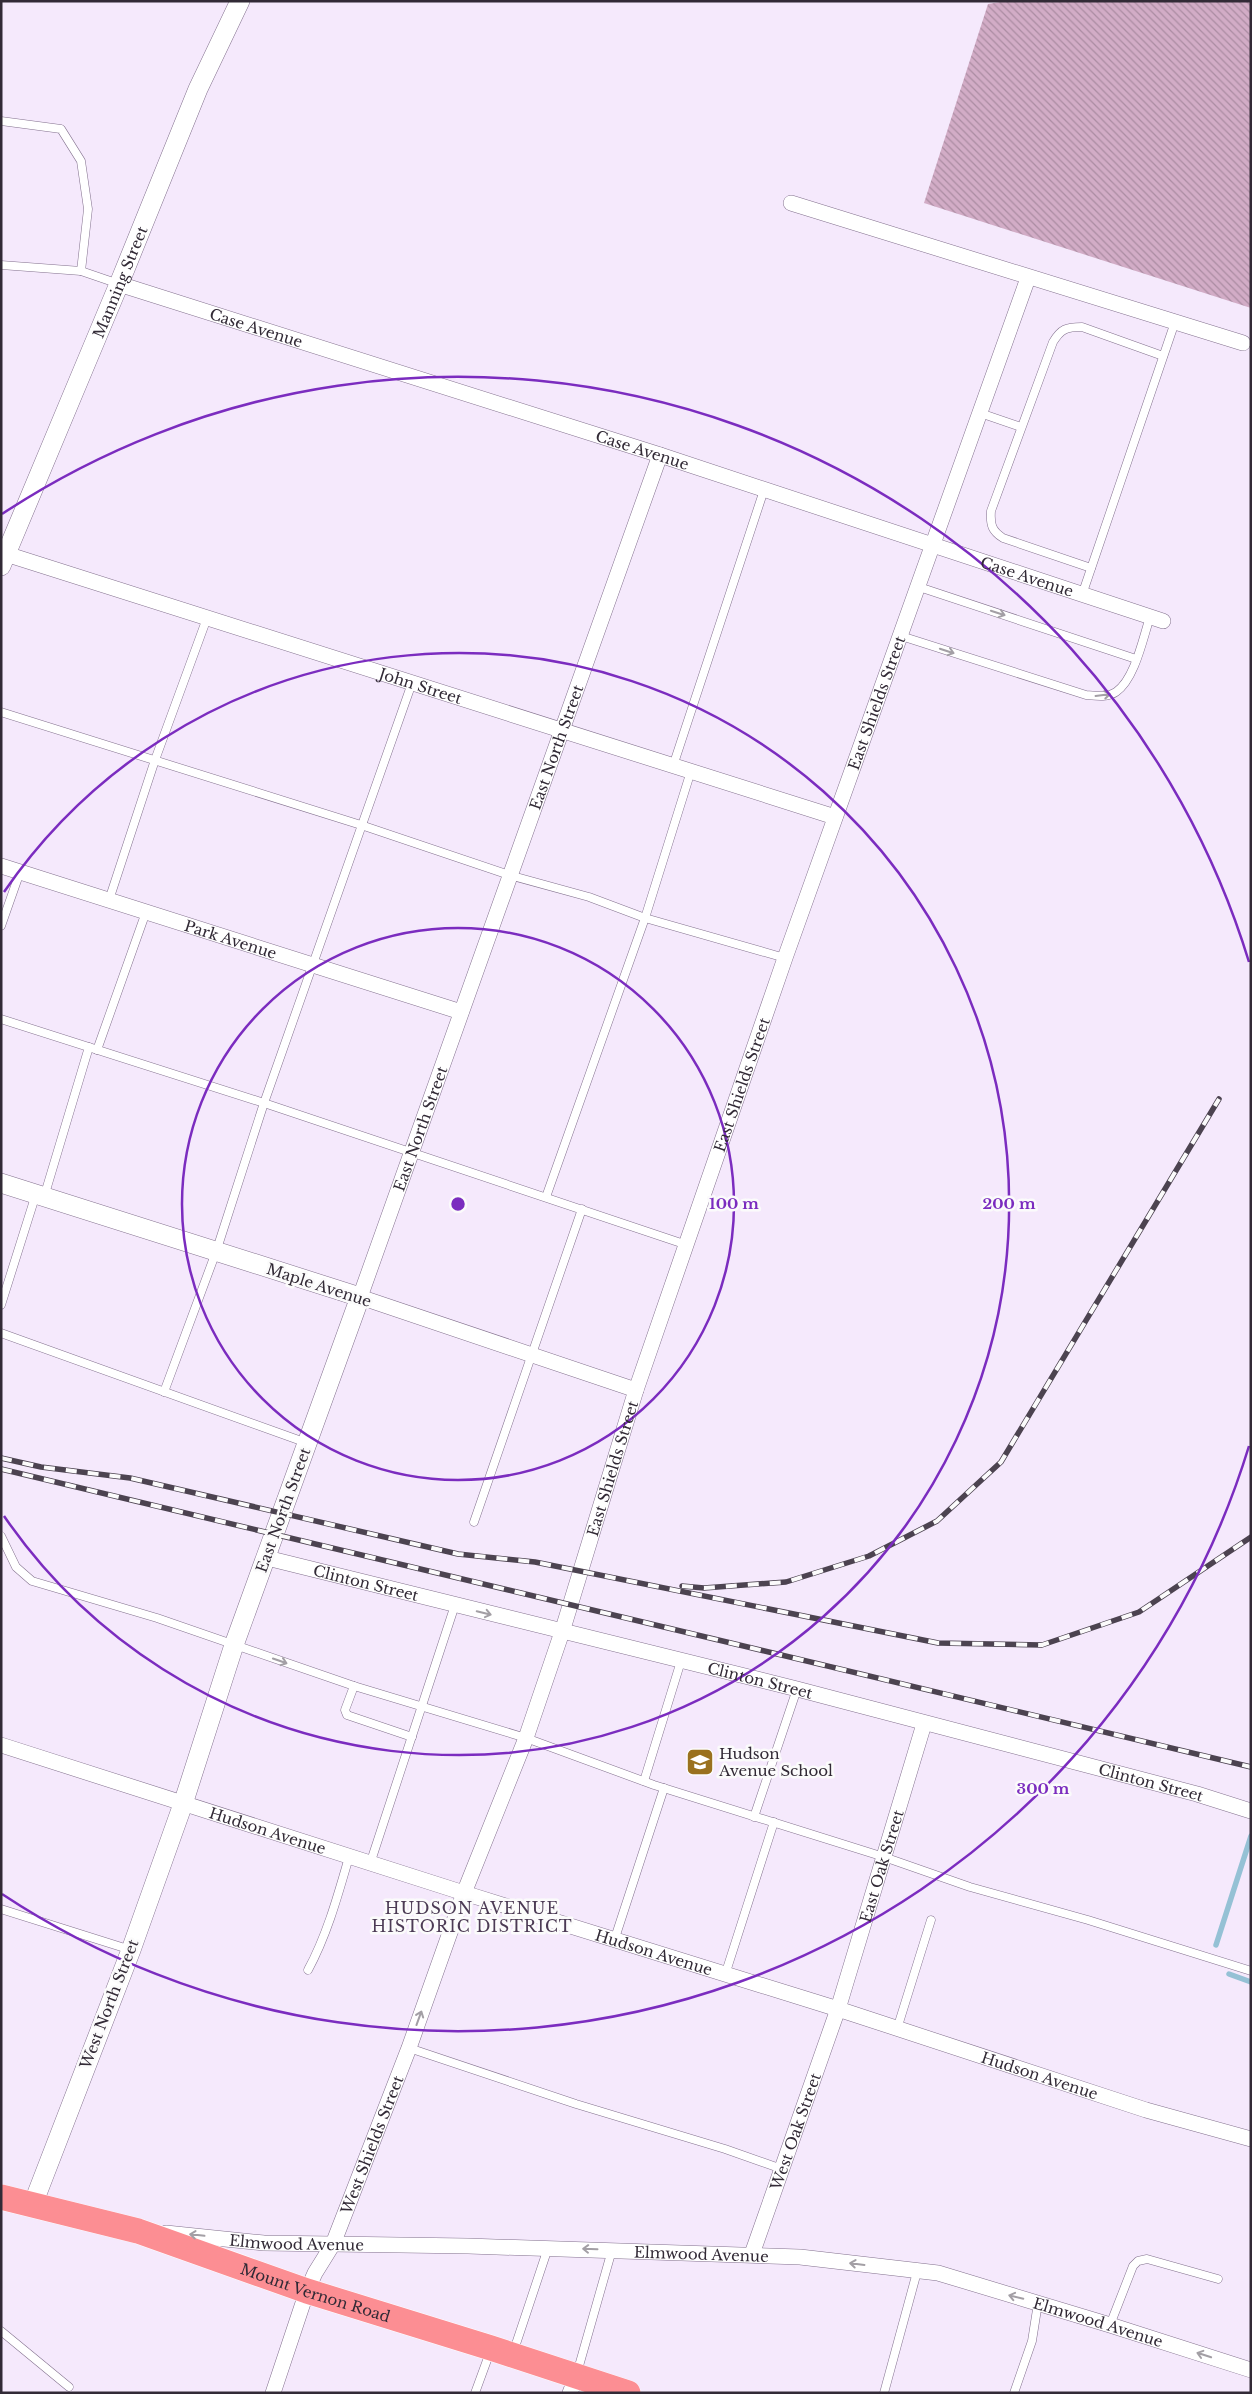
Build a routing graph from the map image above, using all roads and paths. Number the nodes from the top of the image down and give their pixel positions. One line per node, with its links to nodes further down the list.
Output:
1 (239, 3): 7 (street, Manning Street)
2 (1, 121): 5 (lane)
3 (791, 203): 6 (street)
4 (1, 265): 5 (lane)
5 (81, 271): 7 (lane)
6 (1028, 278): 8 (street); 11 (street, East Shields Street)
7 (119, 284): 13 (street, Case Avenue); 16 (street, Manning Street)
8 (1175, 322): 9 (street); 10 (lane)
9 (1243, 343)
10 (1163, 356): 12 (lane); 17 (lane)
11 (980, 413): 12 (lane); 15 (street, East Shields Street)
12 (1021, 428): 17 (lane)
13 (660, 455): 14 (street, Case Avenue); 26 (street, East North Street)
14 (764, 490): 15 (street, Case Avenue); 28 (lane)
15 (933, 547): 18 (street, East Shields Street); 19 (street, Case Avenue)
16 (3, 558): 20 (street, John Street)
17 (1091, 568): 19 (lane)
18 (919, 587): 22 (street, East Shields Street); 23 (lane, one-way to 23)
19 (1082, 595): 21 (street, Case Avenue)
20 (207, 618): 24 (street, John Street); 27 (lane)
21 (1156, 619): 23 (lane)
22 (901, 636): 23 (lane, one-way to 23); 30 (street, East Shields Street)
23 (1136, 659)
24 (412, 683): 26 (street, John Street); 31 (lane)
25 (1, 712): 27 (lane)
26 (561, 730): 28 (street, John Street); 34 (street, East North Street)
27 (155, 760): 31 (lane); 35 (lane)
28 (673, 766): 29 (street, John Street)
29 (690, 771): 30 (street, John Street); 37 (lane)
30 (835, 817): 39 (street, East Shields Street)
31 (362, 825): 34 (lane); 40 (lane)
32 (1, 866): 33 (street, Park Avenue)
33 (20, 872): 35 (street, Park Avenue); 38 (lane)
34 (509, 875): 37 (lane); 41 (street, East North Street)
35 (109, 900): 36 (street, Park Avenue)
36 (146, 912): 40 (street, Park Avenue); 43 (lane)
37 (645, 918): 39 (lane); 48 (lane)
38 (1, 926)
39 (784, 958): 50 (street, East Shields Street)
40 (314, 965): 41 (street, Park Avenue); 44 (lane)
41 (461, 1012): 45 (street, East North Street)
42 (1, 1019): 43 (lane)
43 (93, 1049): 44 (lane); 47 (lane)
44 (264, 1103): 45 (lane); 51 (lane)
45 (410, 1154): 48 (lane); 52 (street, East North Street)
46 (1, 1183): 47 (street, Maple Avenue)
47 (40, 1196): 51 (street, Maple Avenue); 53 (lane)
48 (546, 1197): 49 (lane)
49 (582, 1209): 50 (lane); 55 (lane)
50 (687, 1245): 56 (street, East Shields Street)
51 (216, 1252): 52 (street, Maple Avenue); 57 (lane)
52 (360, 1297): 55 (street, Maple Avenue); 58 (street, East North Street)
53 (1, 1305)
54 (1, 1333): 57 (lane)
55 (532, 1355): 56 (street, Maple Avenue); 59 (lane)
56 (636, 1390): 63 (street, East Shields Street)
57 (164, 1392): 58 (lane)
58 (307, 1443): 61 (street, East North Street)
59 (474, 1522)
60 (1, 1536): 64 (lane)
61 (267, 1558): 62 (street, Clinton Street); 64 (street, East North Street)
62 (455, 1605): 63 (street, Clinton Street, one-way to 63); 68 (lane)
63 (562, 1632): 65 (street, Clinton Street); 71 (street, East Shields Street)
64 (234, 1645): 66 (lane, one-way to 66); 75 (street, East North Street)
65 (681, 1661): 67 (street, Clinton Street); 73 (lane)
66 (354, 1686): 68 (lane); 70 (lane)
67 (797, 1689): 69 (street, Clinton Street); 77 (lane)
68 (422, 1706): 70 (lane); 71 (lane)
69 (924, 1724): 76 (street, Clinton Street); 80 (street, East Oak Street)
70 (412, 1737): 81 (lane)
71 (526, 1738): 73 (lane); 82 (street, East Shields Street)
72 (1, 1745): 75 (street, Hudson Avenue)
73 (644, 1781): 74 (lane)
74 (664, 1788): 77 (lane); 85 (lane)
75 (183, 1804): 79 (street, Hudson Avenue); 86 (street, West North Street)
76 (1251, 1811)
77 (754, 1817): 78 (lane)
78 (774, 1822): 80 (lane); 89 (lane)
79 (349, 1857): 81 (street, Hudson Avenue); 87 (lane)
80 (884, 1857): 88 (lane); 90 (street, East Oak Street)
81 (370, 1864): 82 (street, Hudson Avenue)
82 (464, 1894): 85 (street, Hudson Avenue); 92 (street, West Shields Street, one-way to 82)
83 (1, 1909): 86 (lane)
84 (931, 1920): 91 (lane)
85 (614, 1940): 89 (street, Hudson Avenue)
86 (131, 1950): 96 (street, West North Street)
87 (308, 1970)
88 (1251, 1971)
89 (725, 1975): 90 (street, Hudson Avenue)
90 (838, 2010): 91 (street, Hudson Avenue); 94 (street, West Oak Street)
91 (897, 2029): 93 (street, Hudson Avenue)
92 (409, 2048): 94 (lane); 98 (street, West Shields Street)
93 (1251, 2139)
94 (782, 2169): 101 (street, West Oak Street)
95 (1, 2197): 96 (highway, Mount Vernon Road)
96 (33, 2204): 97 (highway, Mount Vernon Road)
97 (138, 2231): 98 (street, Elmwood Avenue, one-way to 97); 104 (highway, Mount Vernon Road)
98 (333, 2244): 99 (street, Elmwood Avenue); 104 (street, West Shields Street)
99 (548, 2248): 100 (street, Elmwood Avenue, one-way to 99); 108 (lane)
100 (612, 2250): 101 (street, Elmwood Avenue); 110 (lane)
101 (752, 2254): 102 (street, Elmwood Avenue, one-way to 101)
102 (917, 2272): 105 (street, Elmwood Avenue, one-way to 102); 115 (lane)
103 (1218, 2279): 106 (lane)
104 (307, 2292): 108 (highway, Mount Vernon Road); 112 (street, West Shields Street)
105 (1038, 2303): 106 (street, Elmwood Avenue); 116 (lane)
106 (1110, 2325): 109 (street, Elmwood Avenue, one-way to 106)
107 (1, 2331): 111 (lane)
108 (502, 2351): 110 (highway, Mount Vernon Road); 113 (lane)
109 (1251, 2370)
110 (573, 2384): 114 (highway, Mount Vernon Road)
111 (69, 2387)
112 (273, 2393)
113 (476, 2393)
114 (628, 2393)
115 (884, 2393)
116 (1014, 2393)

